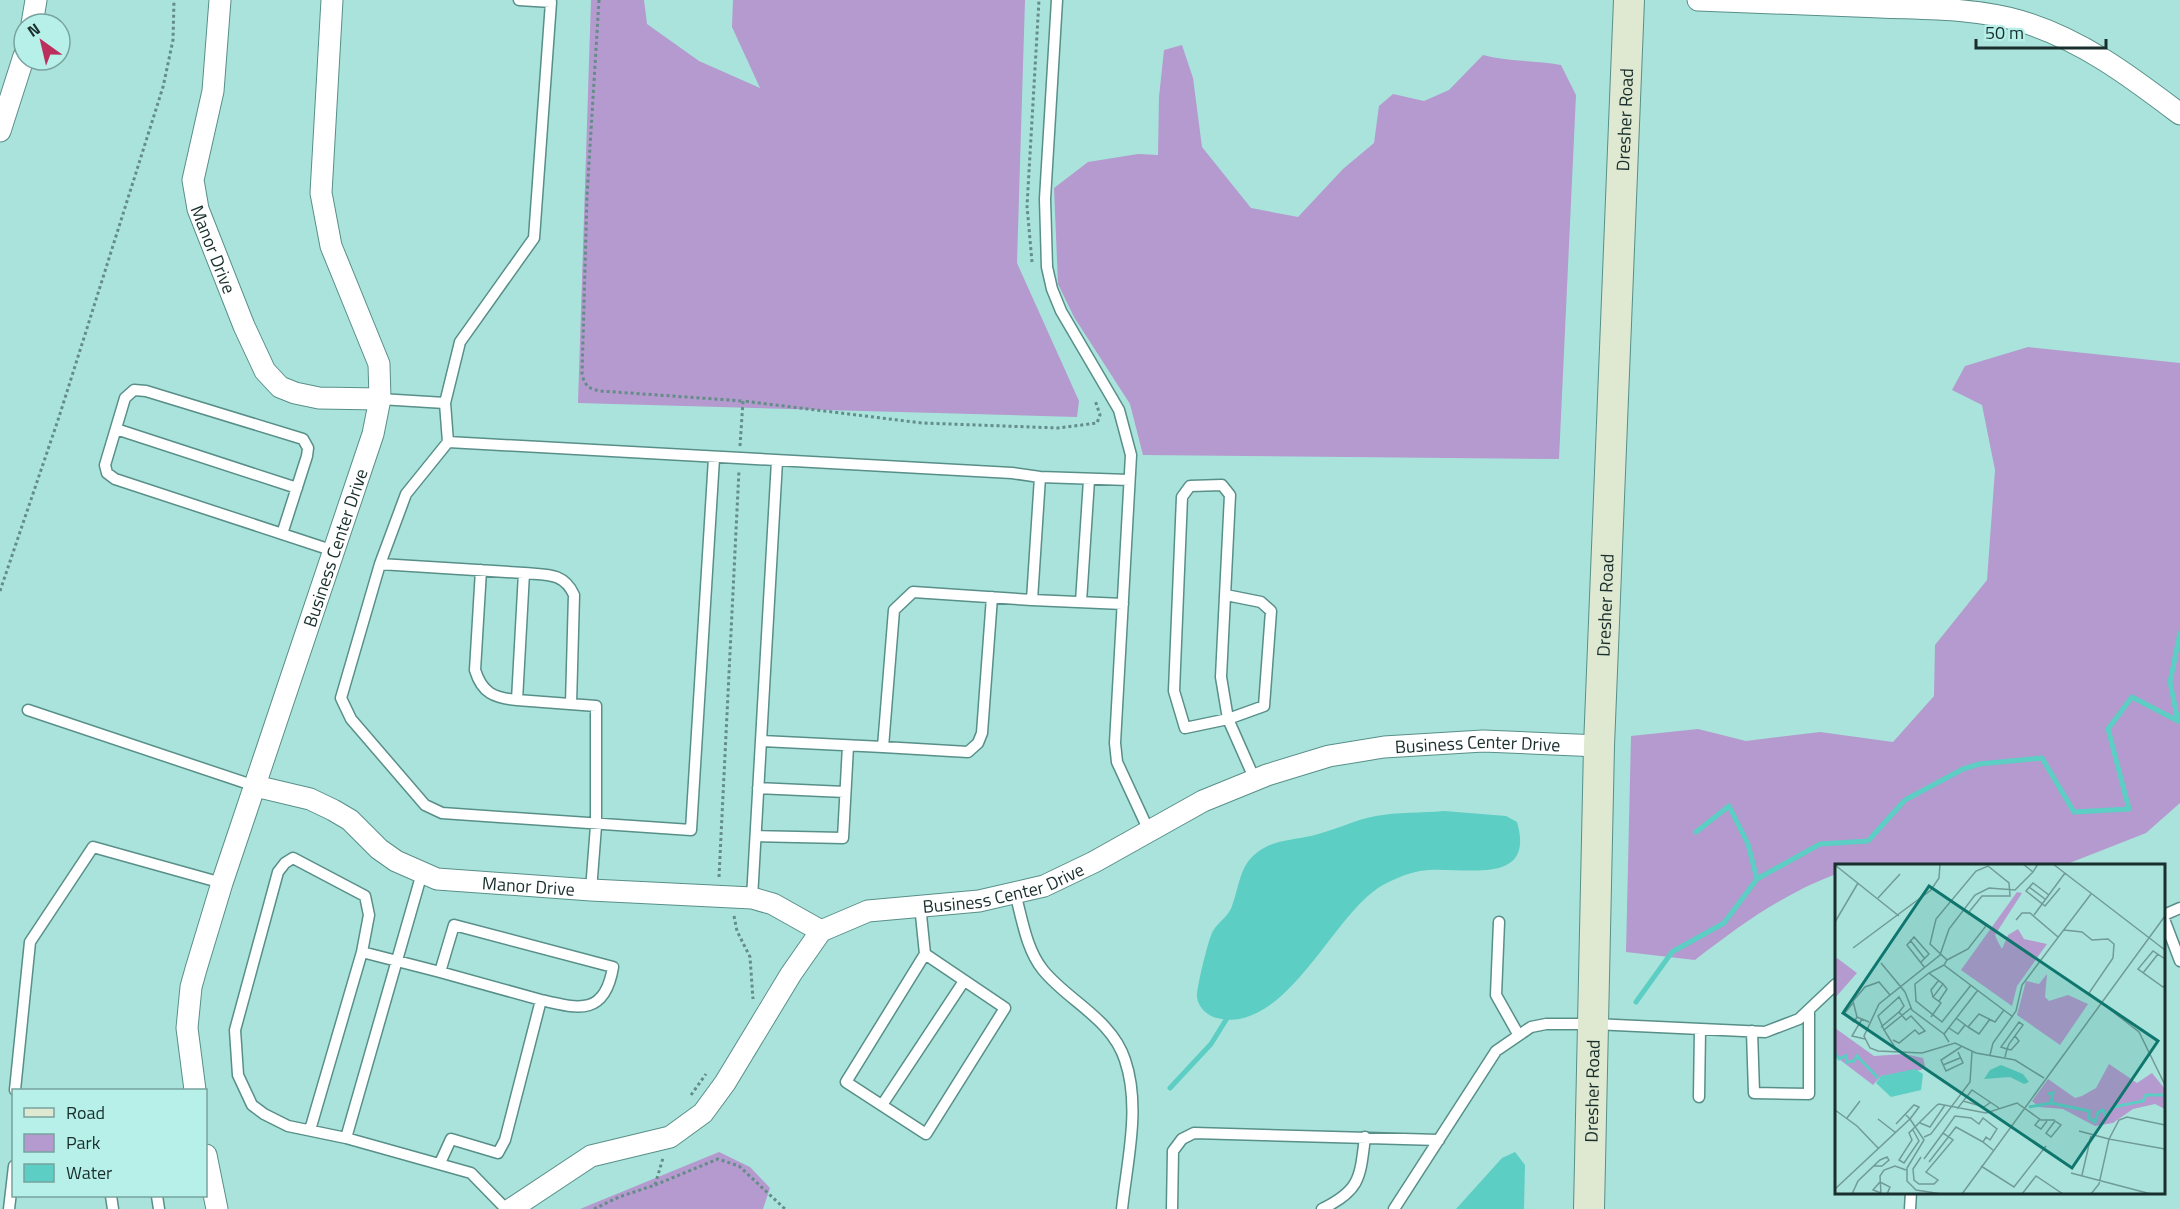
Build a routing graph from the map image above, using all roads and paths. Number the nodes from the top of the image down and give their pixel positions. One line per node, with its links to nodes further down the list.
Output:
1 (174, 0): 32 (path)
2 (220, 0): 15 (street, Manor Drive)
3 (332, 0): 15 (street, Business Center Drive)
4 (519, 0): 17 (lane)
5 (599, 0): 16 (path)
6 (1039, 0): 13 (path)
7 (1057, 0): 25 (lane)
8 (1629, 0): 44 (main road, Dresher Road)
9 (1698, 0): 11 (street)
10 (19, 72): 12 (street)
11 (2180, 114)
12 (0, 130)
13 (1032, 263)
14 (1091, 392): 16 (path)
15 (380, 399): 17 (lane); 28 (street, Business Center Drive)
16 (743, 401): 21 (path)
17 (445, 403): 19 (lane)
18 (116, 429): 26 (lane); 26 (lane); 27 (lane)
19 (448, 442): 20 (lane); 29 (lane)
20 (714, 458): 21 (lane); 50 (lane)
21 (740, 459): 22 (lane); 57 (path)
22 (777, 461): 23 (lane); 42 (lane)
23 (1040, 477): 24 (lane); 35 (lane)
24 (1089, 480): 25 (lane); 36 (lane)
25 (1130, 480): 37 (lane)
26 (297, 488): 27 (lane)
27 (282, 534): 28 (lane)
28 (334, 551): 47 (street, Business Center Drive)
29 (380, 564): 30 (lane); 50 (lane)
30 (481, 570): 31 (lane); 38 (lane)
31 (524, 573): 38 (lane); 39 (lane)
32 (0, 591)
33 (1226, 595): 41 (lane); 41 (lane); 41 (lane)
34 (992, 597): 35 (lane); 45 (lane); 45 (lane)
35 (1032, 600): 36 (lane)
36 (1081, 602): 37 (lane)
37 (1123, 604): 51 (lane)
38 (517, 700): 39 (lane)
39 (571, 704): 50 (lane)
40 (28, 710): 47 (lane)
41 (1228, 719): 46 (lane)
42 (761, 741): 43 (lane); 48 (lane)
43 (848, 746): 45 (lane); 49 (lane)
44 (1599, 746): 46 (street, Business Center Drive); 75 (main road, Dresher Road)
45 (883, 747)
46 (1255, 780): 51 (street, Business Center Drive)
47 (255, 786): 53 (street, Manor Drive); 54 (street, Business Center Drive)
48 (758, 788): 49 (lane); 52 (lane)
49 (845, 792): 52 (lane)
50 (596, 826): 55 (lane)
51 (1149, 831): 56 (street, Business Center Drive)
52 (756, 836): 58 (lane)
53 (422, 873): 55 (street, Manor Drive); 67 (lane)
54 (222, 882): 80 (lane); 81 (street, Business Center Drive)
55 (591, 890): 57 (street, Manor Drive)
56 (1015, 893): 59 (street, Business Center Drive); 101 (lane)
57 (731, 898): 58 (street, Manor Drive); 73 (path)
58 (753, 898): 64 (street, Manor Drive)
59 (920, 905): 64 (street, Business Center Drive); 66 (lane)
60 (2180, 908): 61 (lane)
61 (2165, 916)
62 (1499, 922): 78 (lane)
63 (2165, 922): 68 (lane)
64 (821, 931): 86 (street)
65 (362, 952): 67 (lane); 85 (lane); 85 (lane)
66 (925, 954): 70 (lane); 84 (lane)
67 (397, 961): 69 (lane); 88 (lane)
68 (2180, 961)
69 (440, 972): 72 (lane); 72 (lane)
70 (964, 981): 84 (lane); 84 (lane)
71 (1835, 985): 74 (lane)
72 (541, 1000): 91 (lane)
73 (753, 1004)
74 (1809, 1011): 77 (lane); 77 (lane)
75 (1594, 1024): 76 (lane); 78 (lane); 105 (main road, Dresher Road)
76 (1700, 1029): 77 (lane); 82 (lane)
77 (1752, 1031)
78 (1518, 1034): 89 (lane)
79 (710, 1071): 83 (path)
80 (15, 1089)
81 (195, 1089)
82 (1699, 1097)
83 (688, 1101)
84 (882, 1105)
85 (310, 1130): 88 (lane)
86 (670, 1137): 93 (path); 98 (street)
87 (1365, 1137): 89 (lane); 102 (lane); 103 (lane)
88 (346, 1138): 91 (lane)
89 (1439, 1140): 104 (lane)
90 (207, 1160): 96 (street)
91 (441, 1163): 97 (lane)
92 (12, 1183): 95 (lane)
93 (655, 1185): 99 (path); 100 (path)
94 (1911, 1194): 106 (lane)
95 (9, 1209)
96 (217, 1209)
97 (506, 1209)
98 (511, 1209)
99 (594, 1209)
100 (785, 1209)
101 (1122, 1209)
102 (1172, 1209)
103 (1322, 1209)
104 (1394, 1209)
105 (1589, 1209)
106 (1910, 1209)

